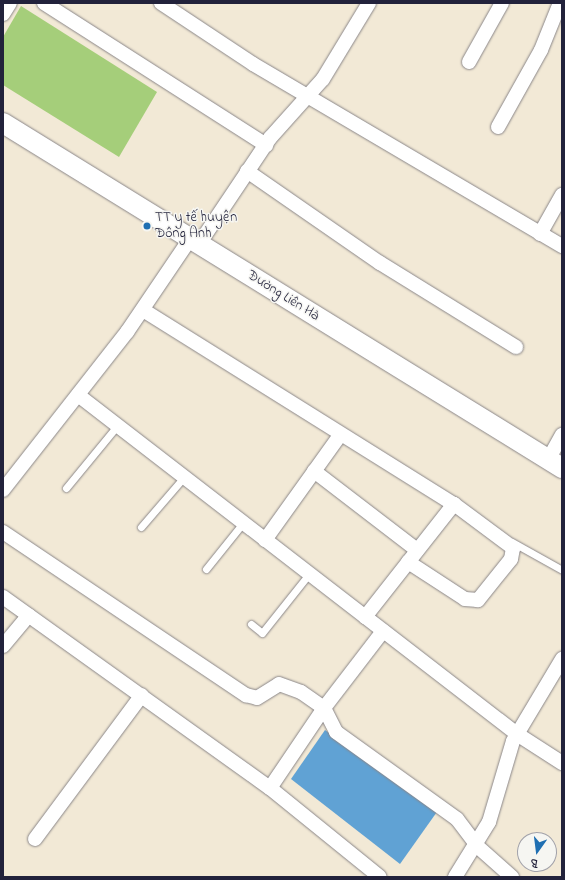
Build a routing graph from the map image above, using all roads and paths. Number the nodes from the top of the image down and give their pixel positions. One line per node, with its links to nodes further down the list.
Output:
1 (10, 3): 7 (street)
2 (44, 3): 12 (street)
3 (369, 3): 9 (street)
4 (502, 3): 8 (street)
5 (560, 3): 11 (street)
6 (169, 5): 9 (street)
7 (3, 14)
8 (469, 62)
9 (308, 96): 12 (street); 15 (street)
10 (3, 123): 16 (main road, Đường Liên Hà)
11 (498, 128)
12 (266, 145): 13 (street)
13 (247, 171): 16 (street); 19 (street)
14 (562, 195): 15 (street)
15 (540, 234): 17 (street)
16 (194, 241): 18 (street); 24 (main road, Đường Liên Hà)
17 (562, 246)
18 (143, 310): 20 (street); 22 (street)
19 (516, 347)
20 (78, 395): 21 (street); 28 (street)
21 (117, 426): 26 (street); 27 (lane)
22 (340, 434): 25 (street); 29 (street)
23 (562, 435): 24 (street)
24 (555, 464)
25 (314, 471): 33 (street); 35 (street)
26 (184, 477): 30 (street); 31 (lane)
27 (66, 488)
28 (3, 490)
29 (454, 504): 34 (street); 35 (street)
30 (243, 523): 33 (street); 37 (lane)
31 (141, 527)
32 (3, 532): 49 (street)
33 (265, 540): 39 (street)
34 (507, 540): 36 (street); 38 (lane)
35 (417, 550): 36 (street)
36 (408, 562): 42 (street)
37 (206, 569)
38 (562, 570)
39 (309, 574): 42 (street); 43 (lane)
40 (3, 597): 41 (street)
41 (29, 615): 45 (street); 48 (street)
42 (365, 617): 44 (street)
43 (251, 624)
44 (383, 631): 49 (street); 50 (street)
45 (3, 646)
46 (562, 659): 47 (street)
47 (557, 680): 50 (street)
48 (142, 695): 52 (street); 53 (street)
49 (324, 708): 52 (street); 54 (street)
50 (517, 734): 51 (street); 54 (street)
51 (562, 763)
52 (270, 788): 55 (street)
53 (35, 839)
54 (477, 846): 56 (street); 57 (street)
55 (380, 877)
56 (455, 877)
57 (512, 877)

